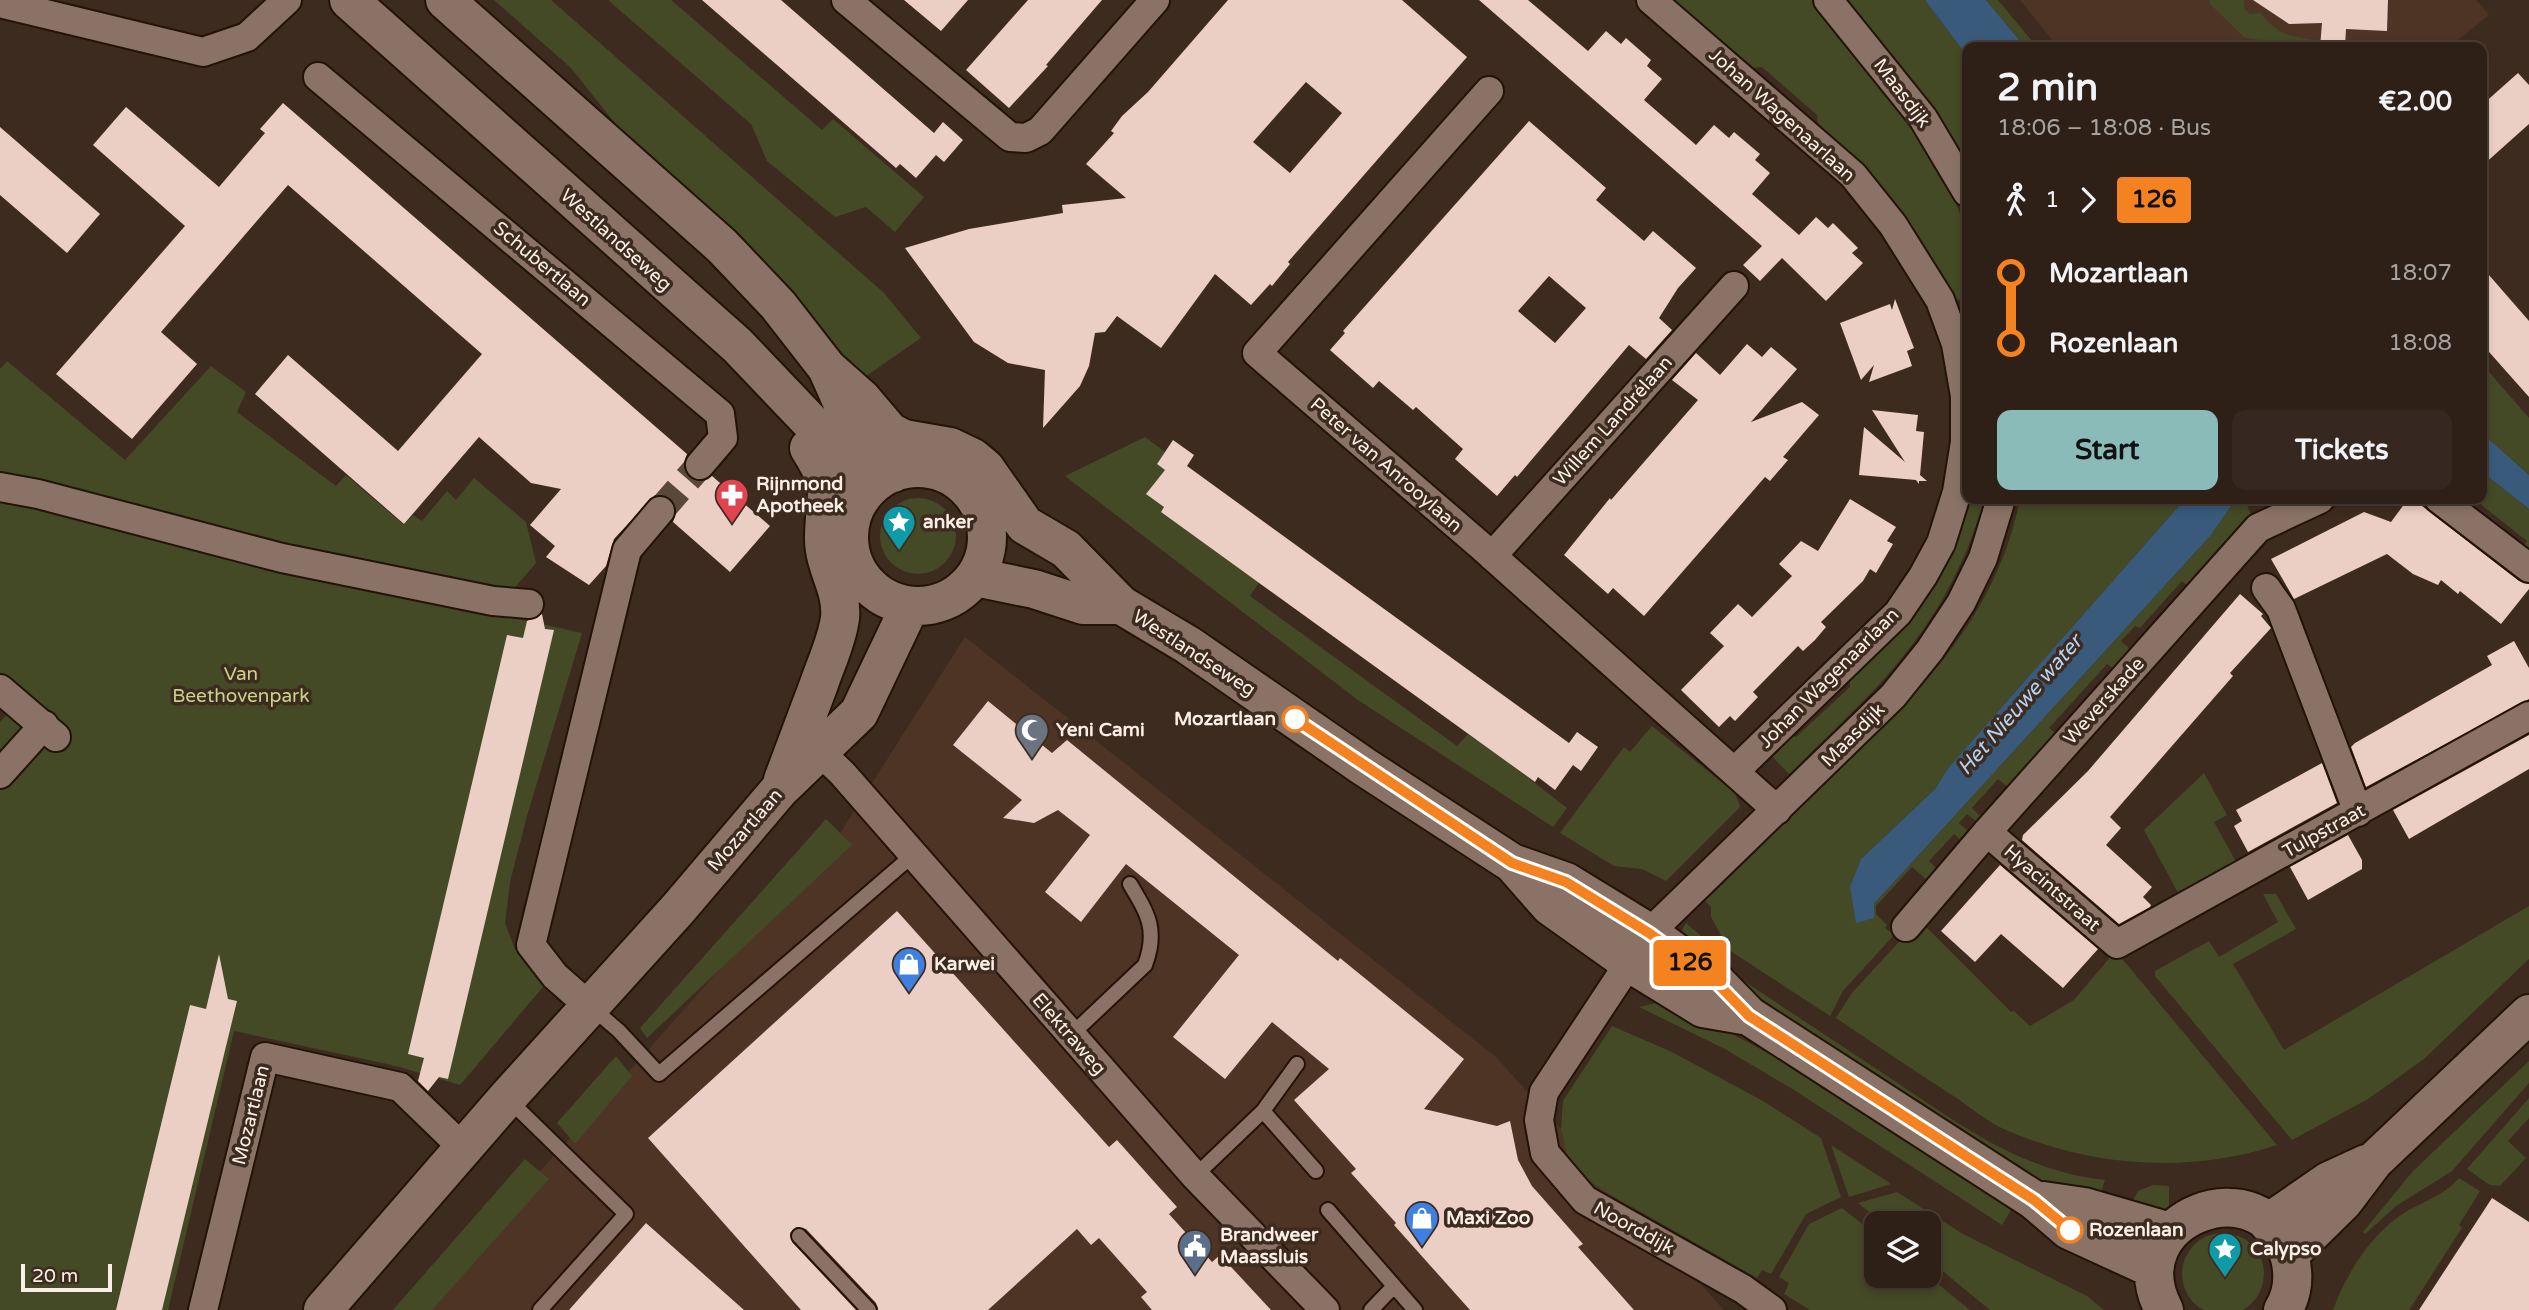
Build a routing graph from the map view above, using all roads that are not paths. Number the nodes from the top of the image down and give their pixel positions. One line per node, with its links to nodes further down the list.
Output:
1 (287, 0): 8 (street)
2 (349, 0): 15 (main road, Westlandseweg)
3 (446, 0): 13 (main road)
4 (846, 0): 5 (street)
5 (1155, 0)
6 (1651, 0): 14 (street, Johan Wagenaarlaan)
7 (1829, 0): 11 (street, Maasdijk)
8 (0, 3)
9 (318, 77): 17 (street, Schubertlaan)
10 (1489, 91): 26 (street, Peter van Anrooylaan)
11 (1962, 184)
12 (1734, 286): 26 (street, Willem Landrélaan)
13 (827, 368): 18 (main road); 27 (main road, Westlandseweg)
14 (1962, 379)
15 (782, 393): 20 (main road, Westlandseweg); 40 (main road)
16 (1962, 461): 38 (street, Johan Wagenaarlaan)
17 (700, 465)
18 (893, 473): 20 (main road); 25 (main road)
19 (0, 487): 32 (street)
20 (862, 497): 31 (main road)
21 (1999, 504): 41 (street, Maasdijk)
22 (2309, 504): 43 (street, Weverskade)
23 (2446, 504): 28 (street)
24 (660, 511): 49 (street)
25 (987, 534): 27 (main road); 29 (main road)
26 (1492, 556): 38 (street, Peter van Anrooylaan)
27 (1088, 568): 34 (main road, Westlandseweg)
28 (2529, 568)
29 (975, 577): 33 (main road); 34 (main road, Westlandseweg)
30 (2266, 588): 42 (street)
31 (874, 591): 33 (main road); 37 (main road, Mozartlaan)
32 (529, 604)
33 (911, 606): 37 (main road, Mozartlaan)
34 (1121, 606): 48 (main road, Westlandseweg)
35 (0, 689): 39 (street)
36 (2529, 716): 42 (street, Tulpstraat)
37 (819, 751): 40 (main road, Mozartlaan); 44 (street, Elektraweg)
38 (1736, 770): 41 (street, Peter van Anrooylaan)
39 (0, 774)
40 (780, 789): 49 (main road, Mozartlaan)
41 (1777, 810): 48 (street, Maasdijk)
42 (2358, 812): 47 (street, Tulpstraat)
43 (1987, 832): 46 (street, Weverskade); 47 (street, Hyacintstraat)
44 (914, 855): 49 (lane); 51 (street, Elektraweg)
45 (1130, 884): 51 (lane)
46 (1906, 927)
47 (2117, 944)
48 (1640, 948): 59 (main road, Westlandseweg); 74 (street, Noorddijk)
49 (589, 1006): 53 (main road, Mozartlaan)
50 (2529, 1014): 56 (main road)
51 (1070, 1036): 58 (street, Elektraweg)
52 (1297, 1064): 54 (lane)
53 (507, 1098): 55 (main road, Mozartlaan); 70 (lane)
54 (1263, 1111): 57 (lane); 58 (lane)
55 (463, 1148): 68 (street, Mozartlaan); 69 (main road, Mozartlaan)
56 (2374, 1161): 61 (main road); 64 (main road)
57 (1316, 1171)
58 (1195, 1176): 67 (street, Elektraweg)
59 (2034, 1200): 62 (main road, Westlandseweg); 65 (main road, Westlandseweg)
60 (1328, 1210): 66 (lane)
61 (2269, 1223): 62 (main road); 64 (main road)
62 (2170, 1232): 65 (main road)
63 (799, 1236): 71 (lane)
64 (2289, 1255): 76 (main road)
65 (2154, 1269): 75 (main road)
66 (1394, 1286): 72 (lane); 73 (lane)
67 (1311, 1306)
68 (203, 1310)
69 (323, 1310)
70 (540, 1310)
71 (869, 1310)
72 (1371, 1310)
73 (1415, 1310)
74 (1772, 1310)
75 (2164, 1310)
76 (2283, 1310)

